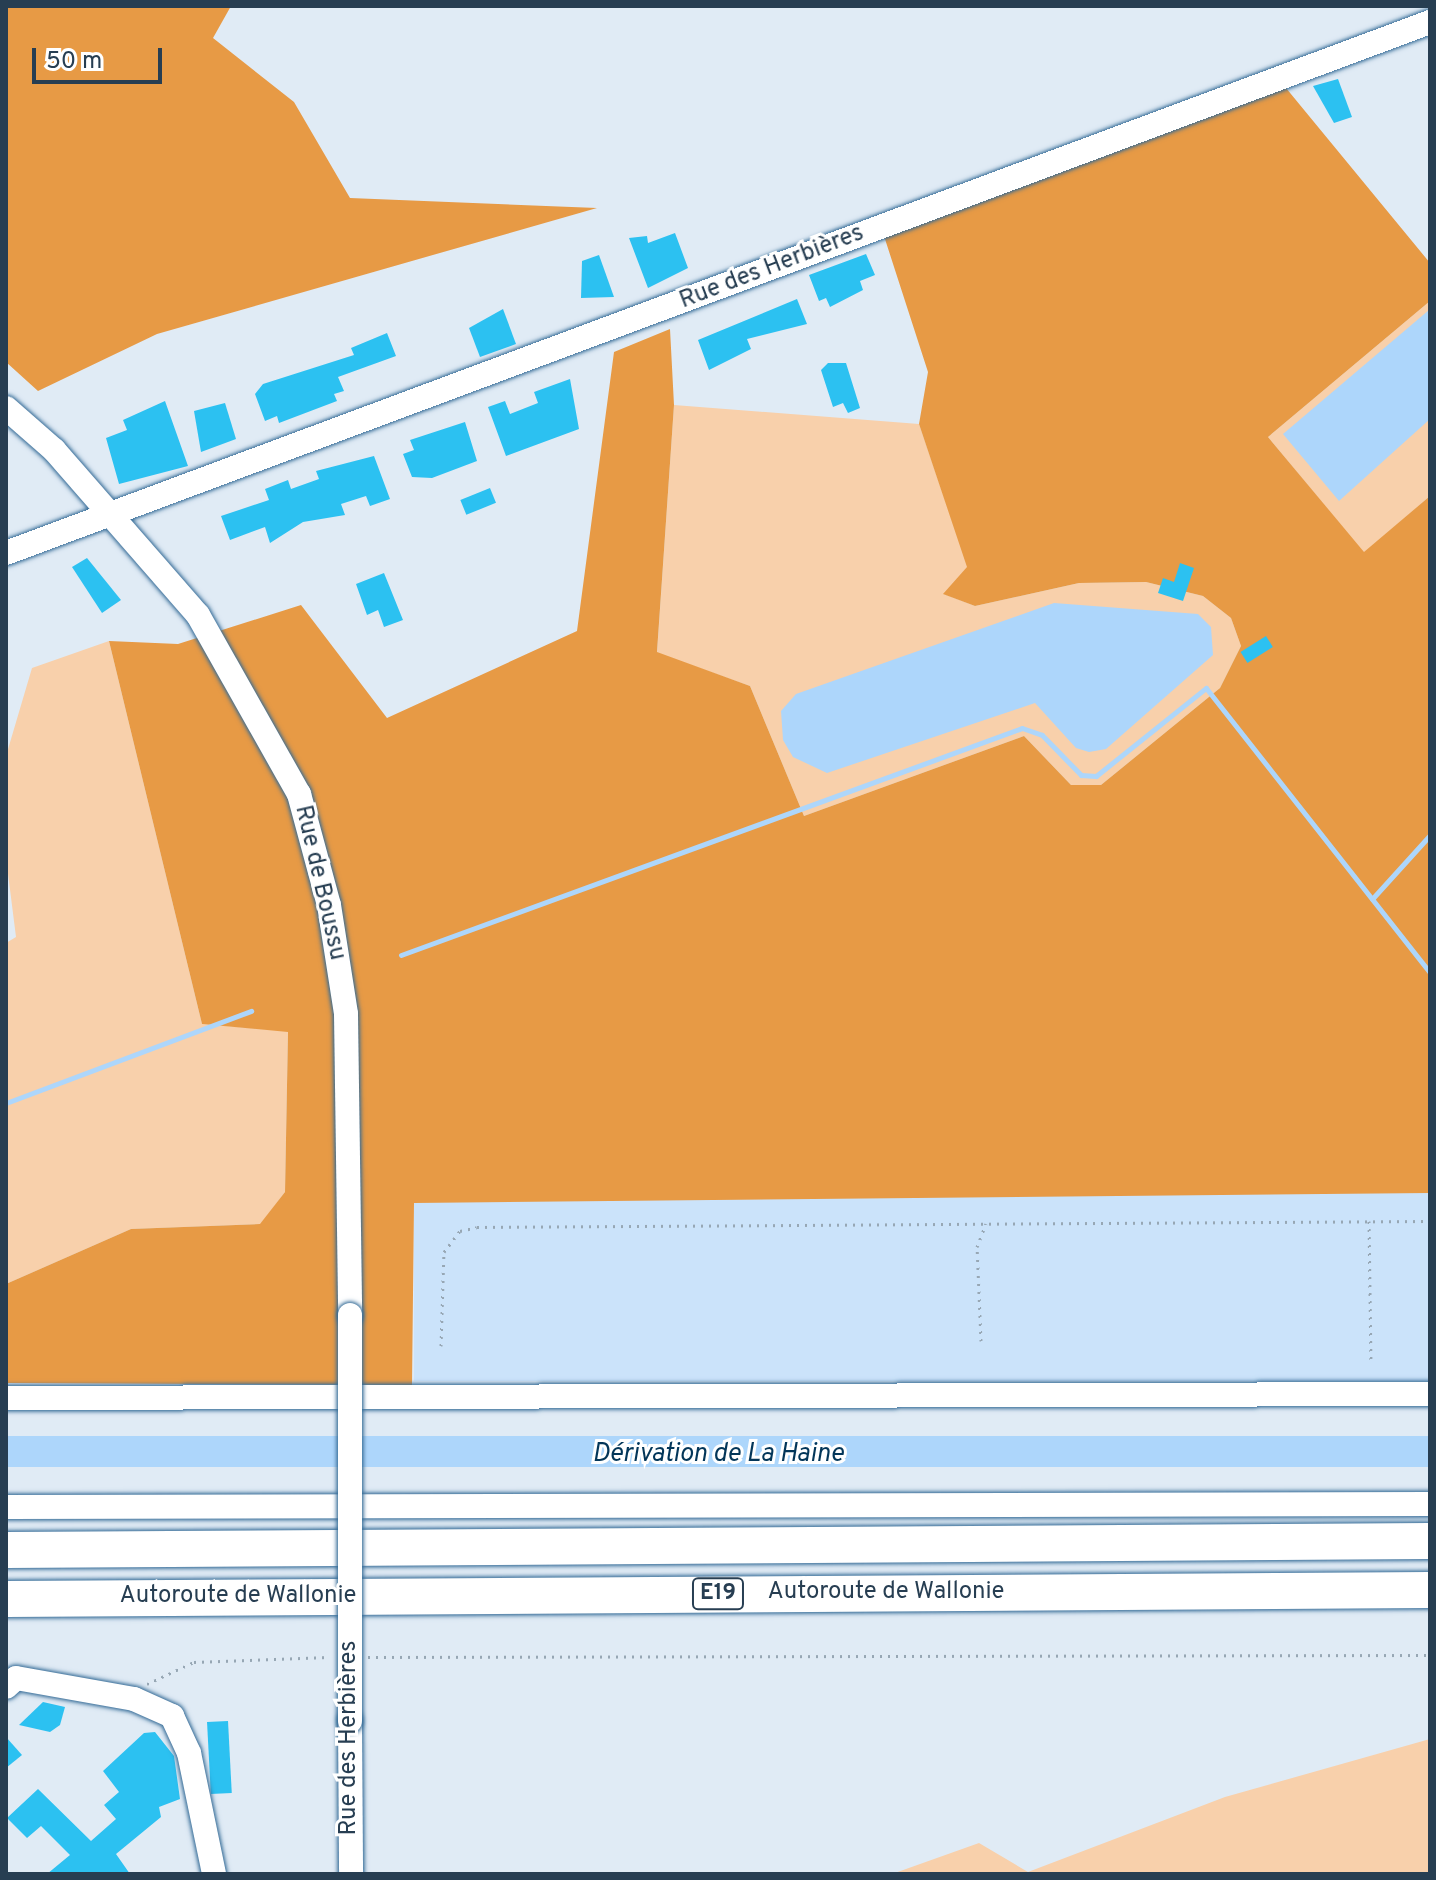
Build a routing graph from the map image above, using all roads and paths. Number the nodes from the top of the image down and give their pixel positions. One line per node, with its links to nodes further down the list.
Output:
1 (1430, 22): 3 (street, Rue des Herbières)
2 (6, 408): 3 (street, Rue de Boussu)
3 (114, 514): 4 (street, Rue des Herbières); 8 (street, Rue de Boussu)
4 (6, 553)
5 (1369, 1221): 6 (path); 7 (path); 11 (path)
6 (1430, 1221)
7 (986, 1224): 9 (path); 10 (path)
8 (350, 1315): 26 (street, Rue des Herbières, bridge)
9 (981, 1341)
10 (441, 1346)
11 (1371, 1360)
12 (1430, 1394): 13 (street)
13 (6, 1398)
14 (1430, 1504): 15 (street)
15 (6, 1507)
16 (1430, 1541): 17 (highway, Autoroute de Wallonie / E19)
17 (6, 1550)
18 (1430, 1590): 19 (highway, Autoroute de Wallonie / E19)
19 (6, 1599)
20 (1430, 1655): 22 (path)
21 (344, 1657): 24 (path)
22 (360, 1657)
23 (11, 1682): 24 (street)
24 (134, 1699): 25 (street)
25 (214, 1874)
26 (351, 1874)

